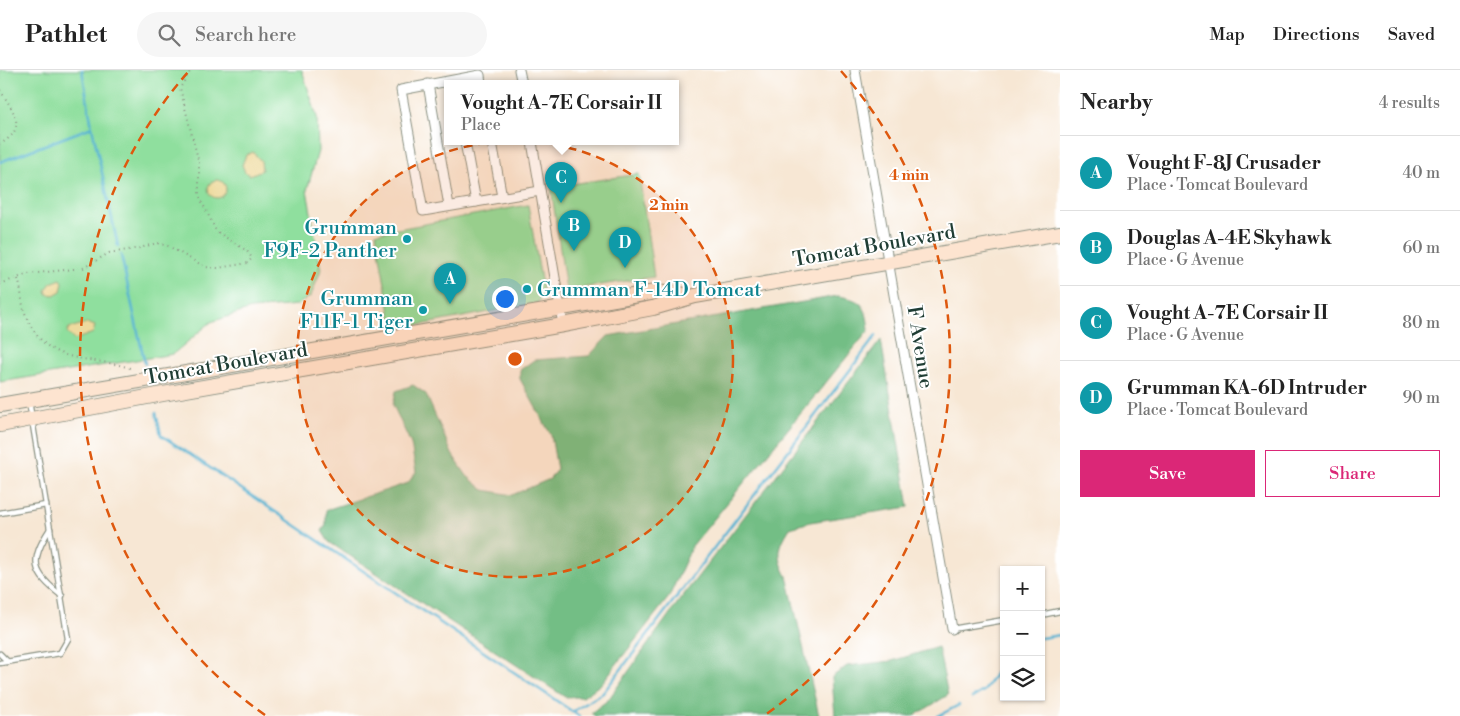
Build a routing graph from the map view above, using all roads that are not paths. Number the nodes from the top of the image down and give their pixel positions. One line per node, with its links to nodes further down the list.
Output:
1 (854, 70): 14 (street, F Avenue)
2 (462, 80): 3 (street)
3 (481, 80)
4 (444, 83): 5 (street)
5 (428, 84): 12 (street); 12 (street)
6 (466, 145): 11 (street)
7 (493, 145): 10 (street)
8 (532, 145): 9 (street)
9 (540, 191): 10 (street); 16 (street)
10 (502, 197): 11 (street)
11 (476, 202): 12 (street)
12 (449, 206)
13 (1060, 233): 14 (main road, Tomcat Boulevard)
14 (889, 263): 15 (main road, Tomcat Boulevard); 29 (street, F Avenue)
15 (695, 296): 16 (main road, Tomcat Boulevard); 17 (main road, Tomcat Boulevard)
16 (560, 310): 17 (street); 18 (main road, Tomcat Boulevard)
17 (563, 325): 20 (main road, Tomcat Boulevard)
18 (29, 400): 19 (main road, Tomcat Boulevard); 20 (lane)
19 (0, 406)
20 (32, 420): 21 (main road, Tomcat Boulevard); 22 (lane)
21 (0, 425)
22 (46, 505): 23 (lane); 24 (lane)
23 (0, 513)
24 (50, 529): 25 (lane); 25 (lane)
25 (62, 596): 31 (lane)
26 (1060, 611): 27 (lane)
27 (1045, 614)
28 (1000, 621): 29 (lane)
29 (952, 630)
30 (0, 654): 31 (lane)
31 (8, 662): 32 (lane)
32 (0, 663)

